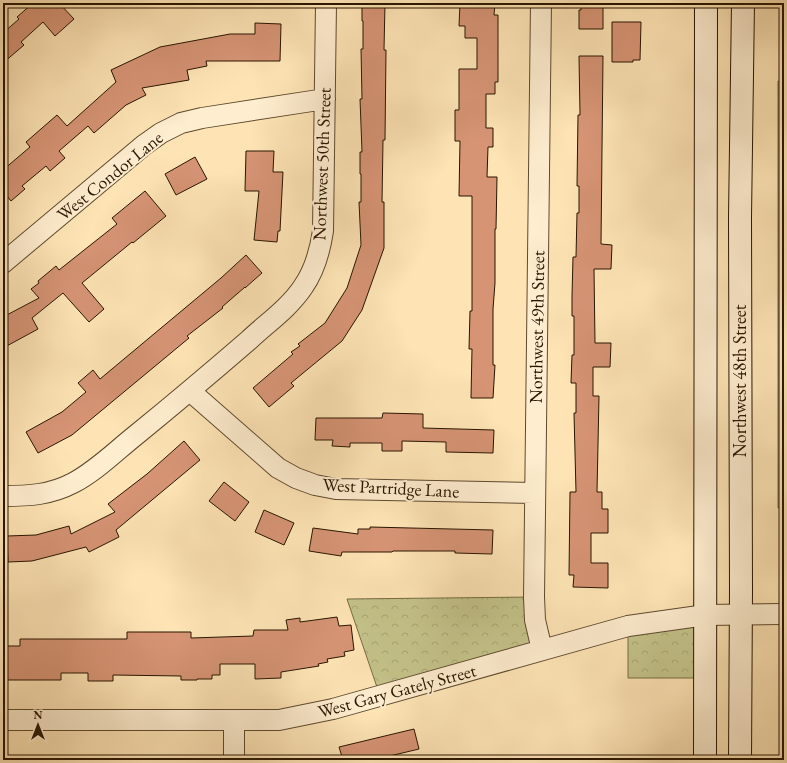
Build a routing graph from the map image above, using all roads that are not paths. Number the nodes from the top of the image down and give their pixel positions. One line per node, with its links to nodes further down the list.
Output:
1 (326, 3): 5 (street, Northwest 50th Street)
2 (541, 3): 8 (street, Northwest 49th Street)
3 (706, 3): 11 (main road, Northwest 48th Street)
4 (743, 3): 12 (main road, Northwest 48th Street)
5 (325, 99): 6 (street, West Condor Lane); 7 (street, Northwest 50th Street)
6 (3, 263)
7 (190, 391): 8 (street, West Partridge Lane); 9 (street)
8 (534, 493): 13 (street, Northwest 49th Street)
9 (3, 496)
10 (784, 614): 12 (street, West Gary Gately Street)
11 (706, 615): 12 (street, West Gary Gately Street); 13 (street, West Gary Gately Street); 17 (main road, Northwest 48th Street)
12 (741, 615): 18 (main road, Northwest 48th Street)
13 (542, 650): 15 (street, West Gary Gately Street)
14 (3, 720): 15 (street, West Gary Gately Street)
15 (234, 720): 16 (street)
16 (234, 760)
17 (705, 760)
18 (740, 760)

